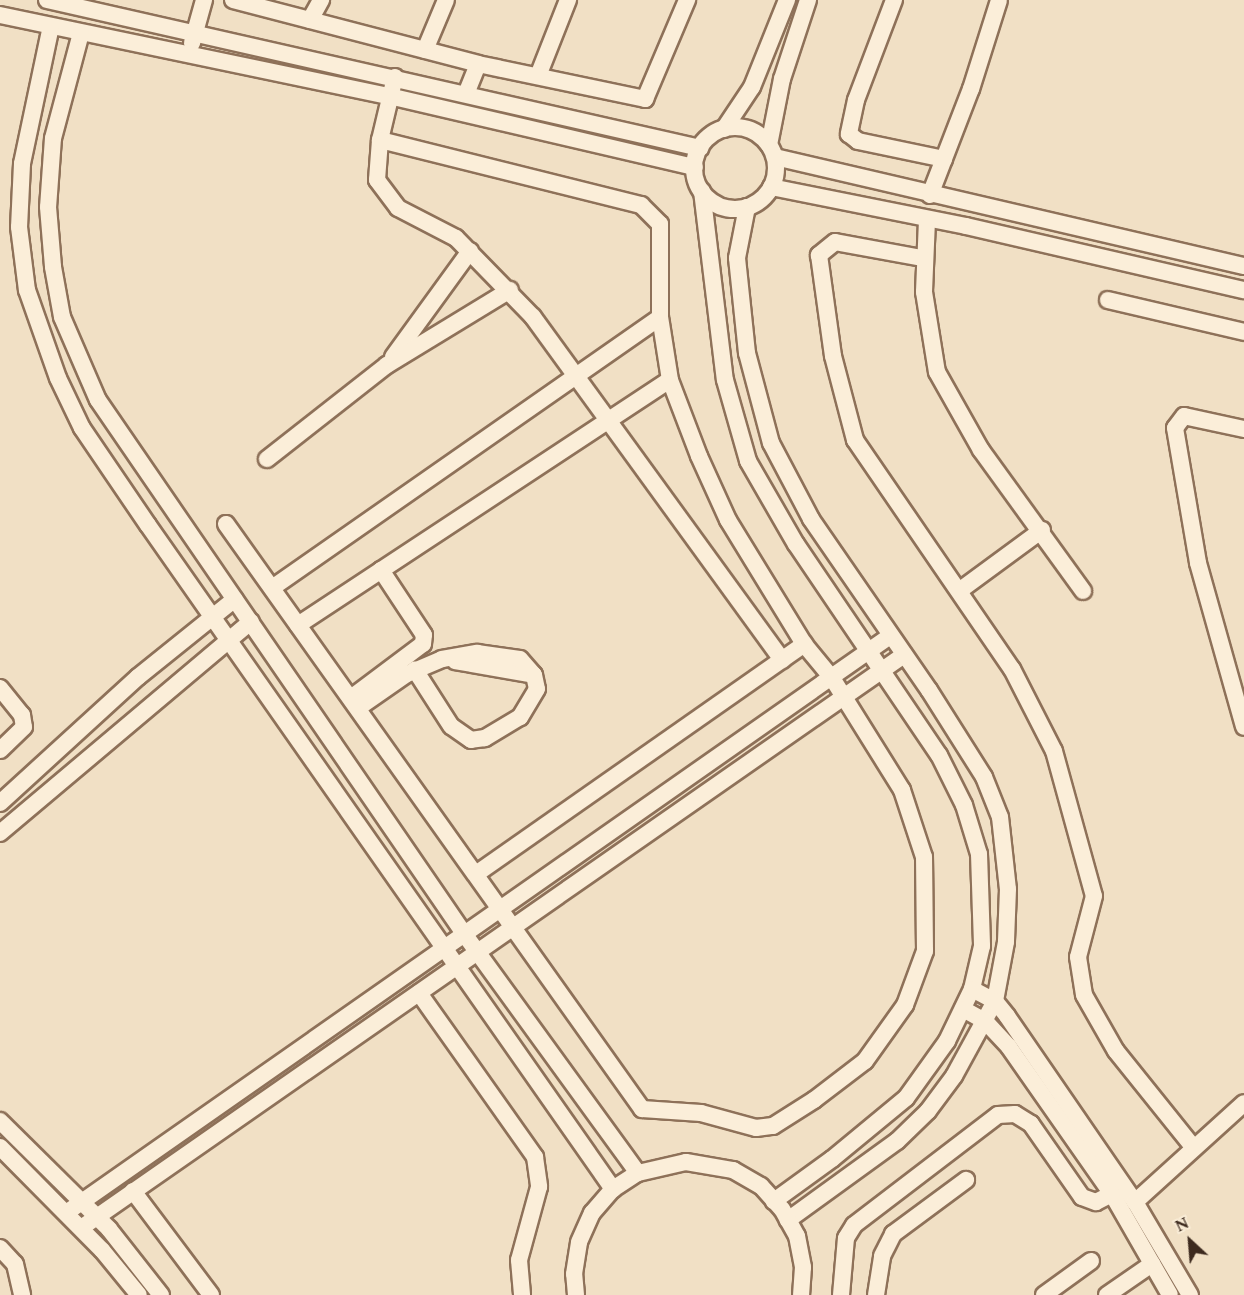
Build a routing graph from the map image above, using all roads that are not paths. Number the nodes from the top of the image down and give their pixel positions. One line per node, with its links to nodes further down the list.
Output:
1 (47, 0): 16 (street)
2 (204, 0): 16 (street)
3 (233, 0): 13 (street)
4 (321, 0): 13 (street)
5 (446, 0): 17 (street)
6 (568, 0): 20 (street)
7 (687, 0): 20 (street)
8 (787, 0): 24 (street)
9 (808, 0): 27 (street)
10 (894, 0): 28 (street)
11 (999, 0): 28 (street)
12 (0, 15): 14 (street)
13 (310, 20): 17 (street)
14 (51, 27): 15 (street); 56 (street)
15 (81, 33): 18 (street); 55 (street)
16 (194, 34): 18 (street); 21 (street)
17 (425, 50): 19 (street)
18 (190, 55): 23 (street)
19 (478, 64): 20 (street); 22 (street)
20 (538, 76)
21 (395, 77): 22 (street); 23 (street)
22 (465, 94): 26 (street)
23 (389, 96): 25 (street); 29 (street)
24 (724, 129): 26 (street); 27 (street)
25 (380, 140): 35 (street); 41 (street)
26 (700, 148): 29 (street)
27 (772, 151): 30 (street); 32 (street)
28 (944, 159): 32 (street)
29 (694, 167): 31 (street)
30 (771, 187): 33 (street); 34 (street)
31 (702, 191): 33 (street); 62 (street)
32 (930, 195): 37 (street)
33 (747, 207): 59 (street)
34 (927, 220): 36 (street); 39 (street)
35 (470, 251): 38 (street); 43 (street)
36 (922, 258): 50 (street); 53 (street)
37 (1244, 266)
38 (510, 290): 43 (street); 44 (street)
39 (1244, 290)
40 (1108, 300): 42 (street)
41 (660, 317): 44 (street); 45 (street)
42 (1244, 332)
43 (387, 365): 48 (street)
44 (574, 377): 46 (street); 52 (street)
45 (670, 380): 46 (street); 61 (street)
46 (609, 420): 51 (street); 64 (street)
47 (1244, 429): 71 (street)
48 (267, 459)
49 (226, 524): 52 (street)
50 (1041, 530): 53 (street); 54 (street)
51 (381, 570): 58 (street); 70 (street)
52 (272, 588): 58 (street)
53 (959, 591): 90 (street)
54 (1083, 591)
55 (235, 599): 56 (street); 57 (street)
56 (213, 617): 60 (street); 73 (street)
57 (251, 622): 60 (street); 78 (street)
58 (298, 625): 70 (street)
59 (890, 636): 62 (street); 63 (street)
60 (228, 638): 74 (street); 79 (street)
61 (804, 644): 64 (street); 67 (street)
62 (868, 652): 65 (street); 67 (street)
63 (904, 655): 65 (street); 84 (street)
64 (782, 660): 75 (street)
65 (883, 668): 69 (street); 82 (street)
66 (415, 670): 66 (street); 70 (street)
67 (832, 678): 69 (street); 76 (street)
68 (0, 688): 72 (street)
69 (843, 696): 77 (street); 77 (street)
70 (354, 703): 75 (street)
71 (1244, 727)
72 (0, 750)
73 (0, 803)
74 (0, 833)
75 (476, 874): 76 (street)
76 (501, 910): 77 (street); 78 (street)
77 (512, 925): 80 (street)
78 (465, 935): 79 (street); 80 (street)
79 (445, 948): 81 (street); 97 (street)
80 (476, 951): 81 (street); 91 (street)
81 (457, 965): 83 (street); 93 (street)
82 (972, 989): 84 (street); 85 (street)
83 (419, 993): 94 (street); 110 (street)
84 (994, 1001): 86 (street); 98 (street)
85 (963, 1009): 86 (street); 96 (street)
86 (985, 1021): 95 (street); 101 (street)
87 (1244, 1102): 90 (street)
88 (0, 1120): 97 (street)
89 (0, 1147): 99 (street)
90 (1194, 1148): 98 (street)
91 (638, 1173): 93 (street); 96 (street)
92 (966, 1180): 114 (street)
93 (613, 1189): 111 (street)
94 (134, 1191): 100 (street); 109 (street)
95 (1112, 1194): 105 (street); 113 (street)
96 (774, 1201): 101 (street)
97 (82, 1202): 99 (street); 100 (street)
98 (1135, 1202): 118 (street)
99 (66, 1213): 102 (street)
100 (96, 1216): 102 (street); 108 (street)
101 (788, 1220): 112 (street)
102 (81, 1228): 107 (street)
103 (0, 1248): 106 (street)
104 (1091, 1261): 115 (street)
105 (1152, 1264): 116 (street); 117 (street)
106 (22, 1295)
107 (139, 1295)
108 (161, 1295)
109 (211, 1295)
110 (522, 1295)
111 (576, 1295)
112 (801, 1295)
113 (841, 1295)
114 (876, 1295)
115 (1044, 1295)
116 (1107, 1295)
117 (1170, 1295)
118 (1190, 1295)

